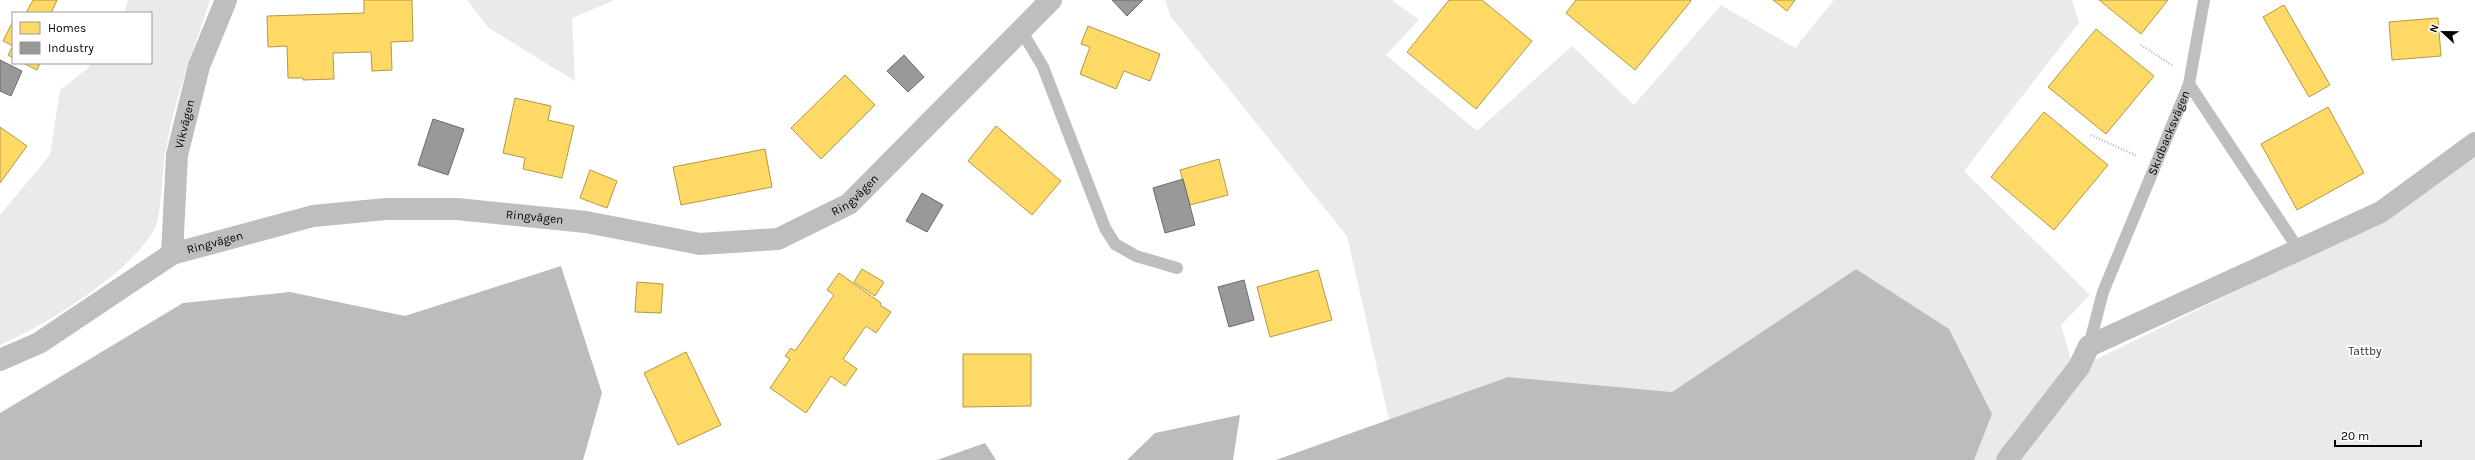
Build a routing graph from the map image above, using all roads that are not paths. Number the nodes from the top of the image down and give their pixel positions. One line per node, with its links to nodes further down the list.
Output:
1 (226, 0): 8 (street, Vikvägen)
2 (1051, 0): 4 (street, Ringvägen)
3 (2204, 0): 5 (lane)
4 (1021, 30): 8 (street, Ringvägen); 9 (lane)
5 (2190, 80): 7 (lane, Skidbacksvägen); 10 (lane, Skidbacksvägen)
6 (2475, 143): 7 (street)
7 (2299, 250): 10 (street)
8 (172, 254): 11 (street, Ringvägen)
9 (1177, 268)
10 (2089, 346): 12 (street, Skidbacksvägen)
11 (0, 360)
12 (2008, 460)

